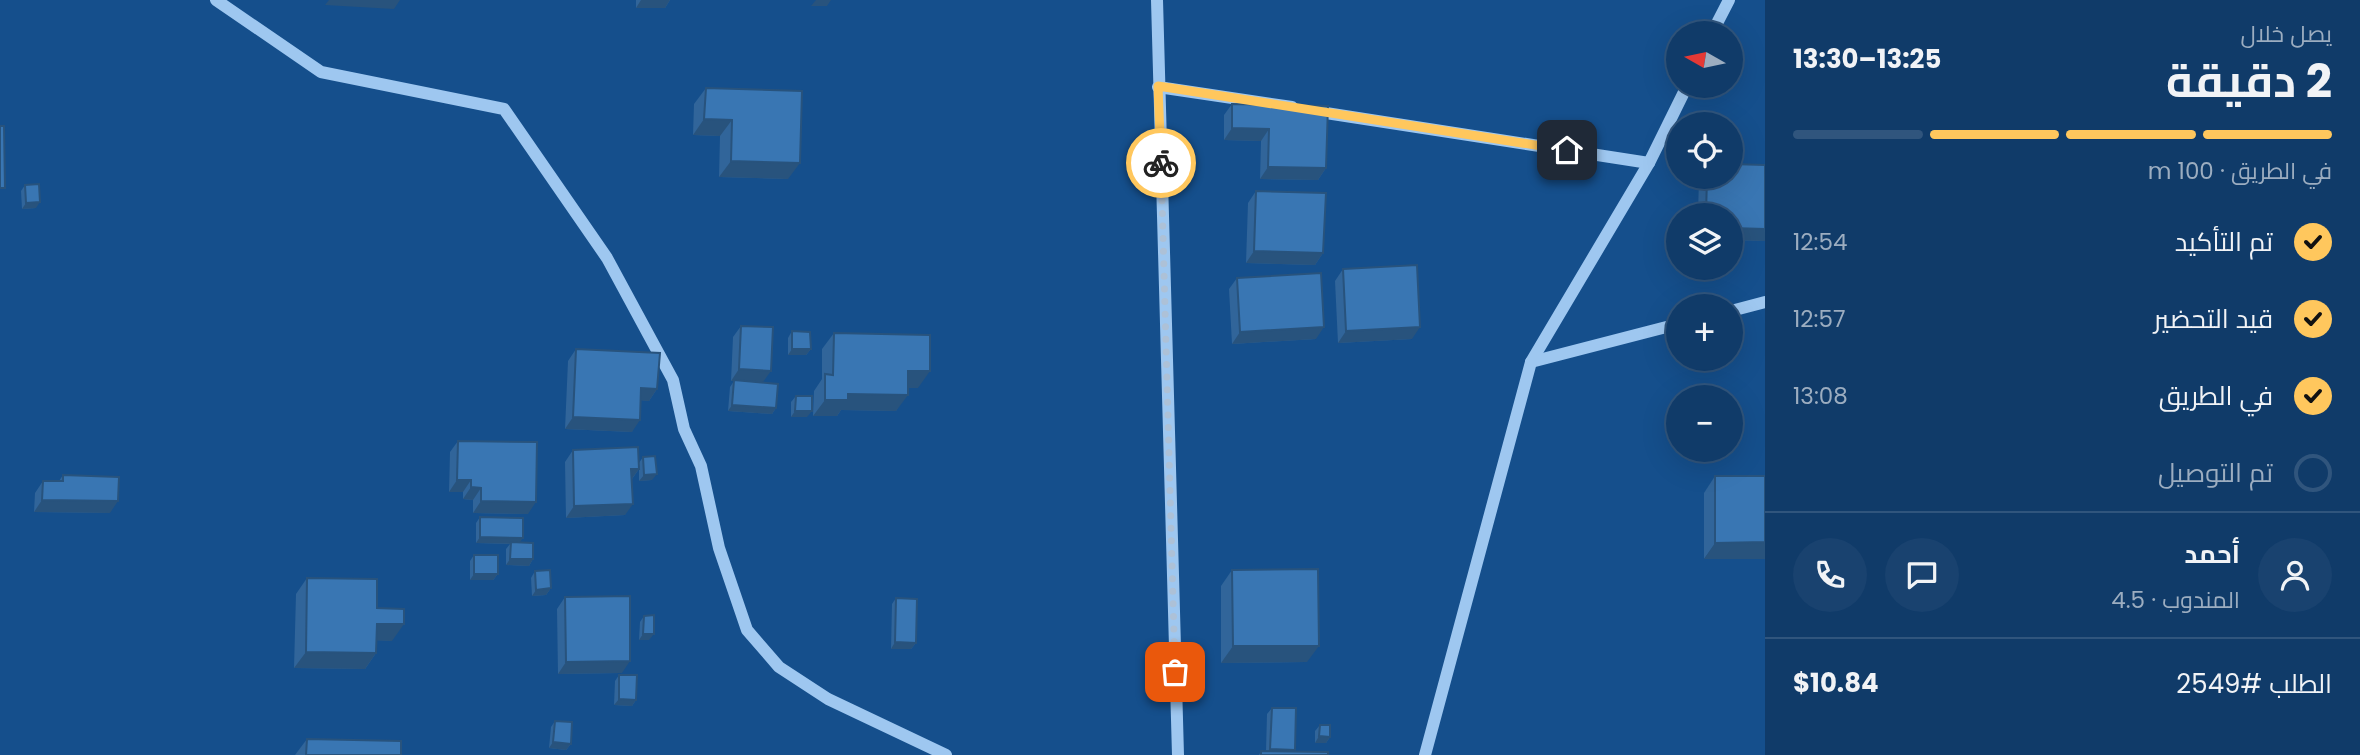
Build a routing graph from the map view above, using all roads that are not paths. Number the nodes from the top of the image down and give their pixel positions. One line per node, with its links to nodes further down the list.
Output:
1 (216, 0): 12 (street)
2 (1157, 0): 5 (street)
3 (1729, 0): 4 (street)
4 (1718, 21)
5 (1158, 86): 7 (street); 13 (street)
6 (1680, 98): 7 (street)
7 (1648, 163): 11 (street)
8 (1765, 302): 9 (street)
9 (1743, 308)
10 (1666, 327): 11 (street)
11 (1531, 362): 14 (street)
12 (946, 755)
13 (1178, 755)
14 (1425, 755)

